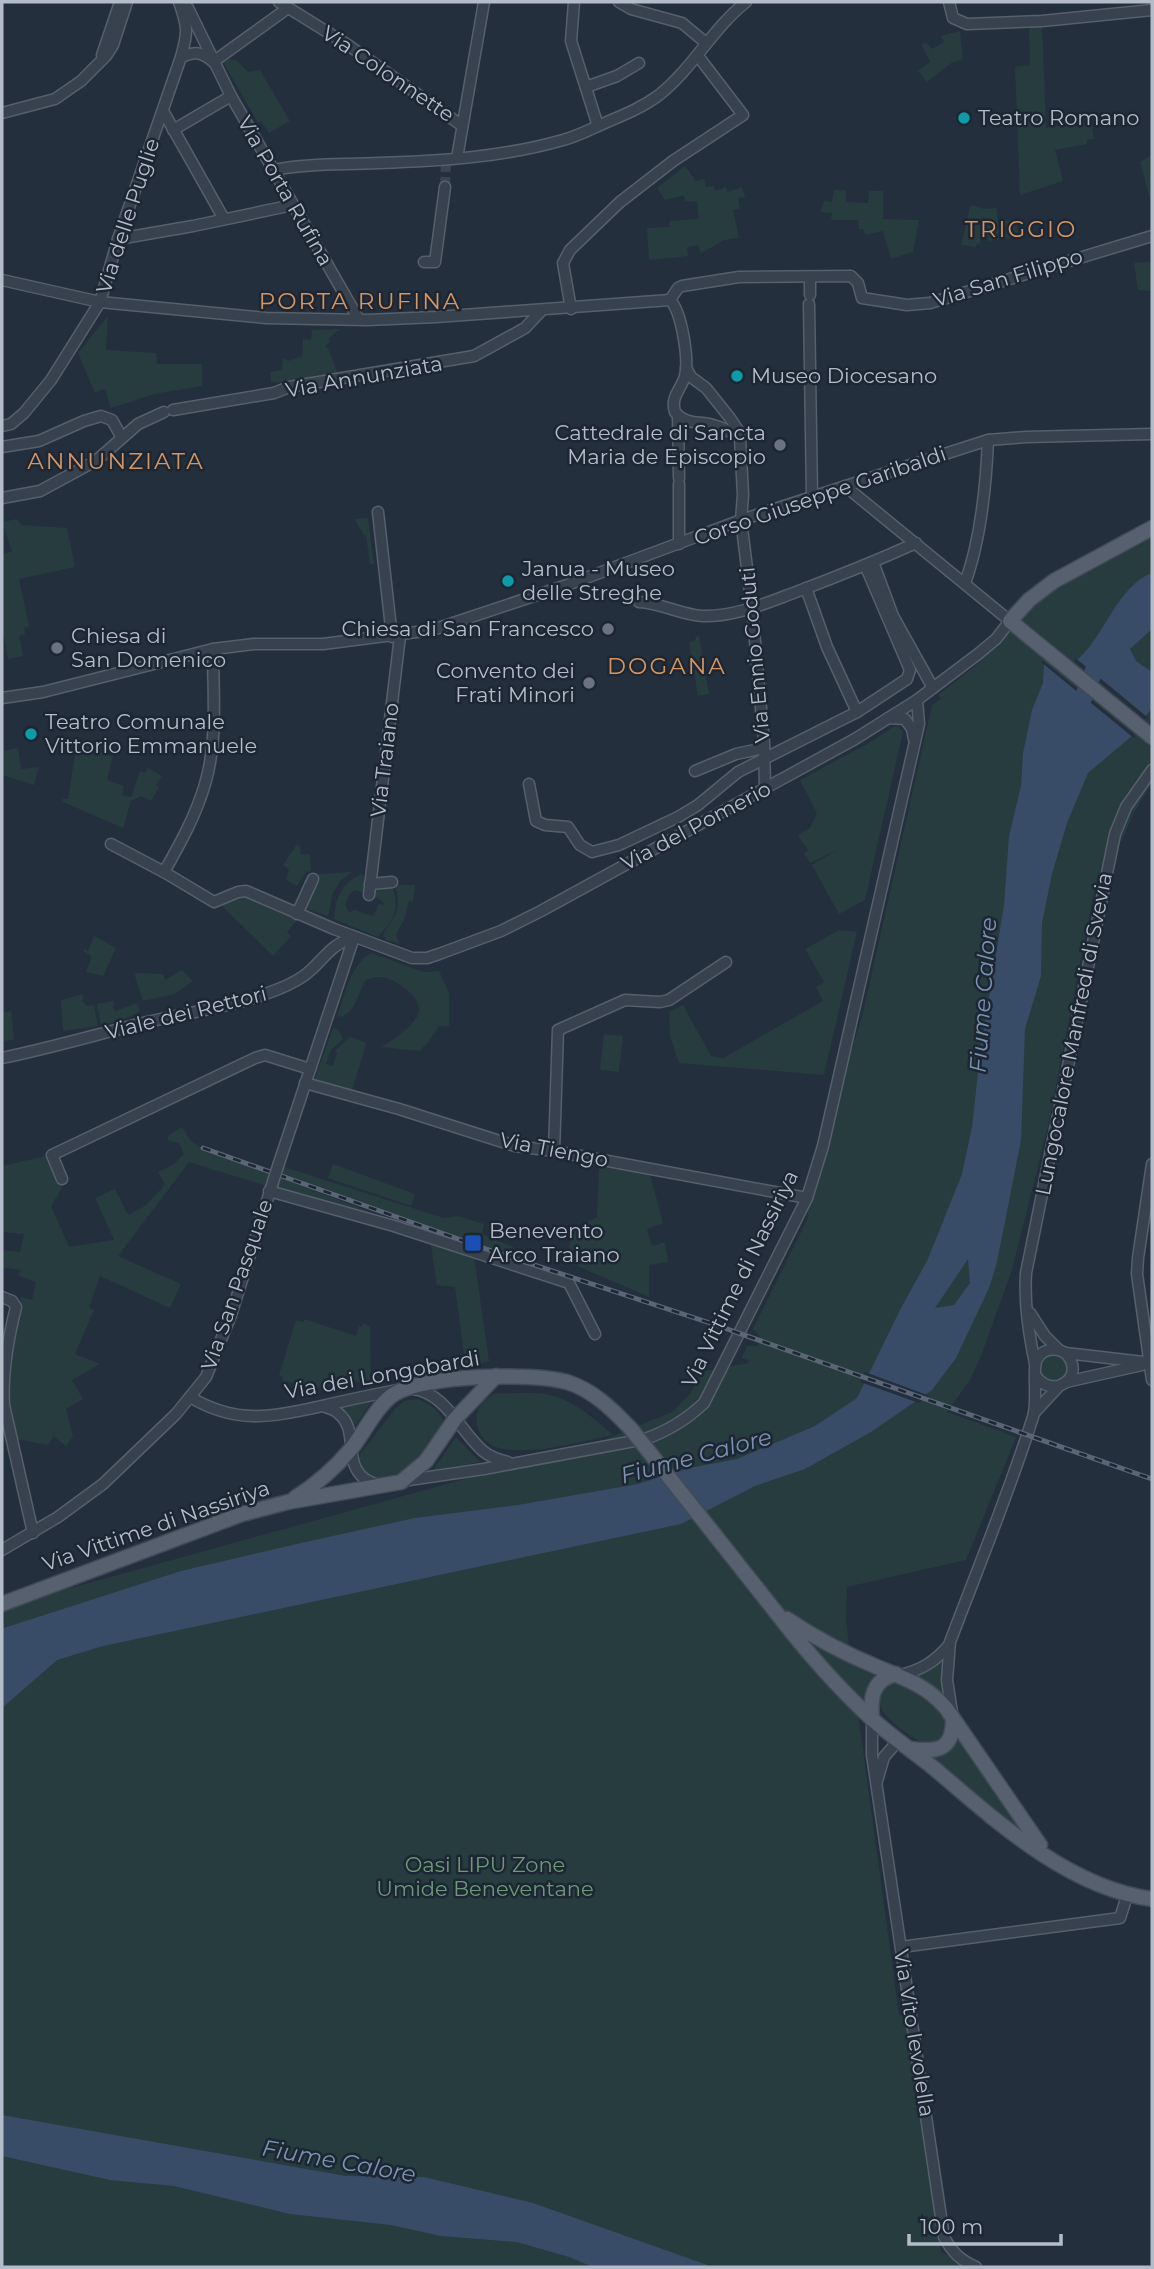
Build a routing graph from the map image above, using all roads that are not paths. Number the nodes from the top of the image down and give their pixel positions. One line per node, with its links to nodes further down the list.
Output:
1 (120, 2): 15 (street)
2 (127, 2): 15 (street)
3 (179, 2): 14 (street, Via delle Puglie)
4 (186, 2): 16 (street, Via Porta Rufina)
5 (484, 2): 22 (street)
6 (574, 2): 18 (street)
7 (619, 2): 12 (street)
8 (746, 2): 12 (street)
9 (949, 2): 11 (street)
10 (284, 5): 16 (street); 22 (street, Via Colonnette)
11 (1152, 10)
12 (706, 43): 13 (street)
13 (698, 56): 23 (street); 37 (street)
14 (181, 57): 16 (street); 20 (street, Via delle Puglie)
15 (99, 62): 21 (street)
16 (213, 62): 19 (street, Via Porta Rufina)
17 (639, 63): 18 (street)
18 (586, 87): 23 (street)
19 (231, 96): 24 (street); 26 (street, Via Porta Rufina)
20 (163, 111): 24 (street); 31 (street, Via delle Puglie)
21 (2, 113)
22 (461, 125): 25 (street)
23 (598, 126): 25 (street)
24 (173, 130): 29 (street)
25 (457, 158): 26 (street)
26 (273, 170): 28 (street, Via Porta Rufina)
27 (445, 187): 32 (street)
28 (293, 205): 29 (street); 39 (street, Via Porta Rufina)
29 (224, 219): 31 (street)
30 (1152, 236): 33 (street, Via San Filippo)
31 (118, 239): 36 (street, Via delle Puglie)
32 (424, 262)
33 (810, 277): 35 (street); 53 (street)
34 (2, 280): 36 (street)
35 (670, 300): 37 (street); 40 (street)
36 (100, 302): 39 (street); 46 (street, Via delle Puglie)
37 (571, 309): 38 (street)
38 (541, 311): 39 (street); 48 (street, Via Annunziata)
39 (358, 318)
40 (686, 368): 41 (street); 42 (street)
41 (697, 384): 42 (street); 43 (street)
42 (678, 389): 44 (street)
43 (711, 397): 45 (street); 49 (street)
44 (678, 416): 45 (street); 59 (street)
45 (698, 422): 49 (street)
46 (2, 426)
47 (1152, 434): 50 (street, Corso Giuseppe Garibaldi)
48 (122, 438): 51 (street); 54 (street, Via Annunziata)
49 (740, 438): 56 (street, Via Ennio Goduti)
50 (988, 440): 52 (street, Corso Giuseppe Garibaldi); 61 (street)
51 (2, 447)
52 (845, 486): 53 (street, Corso Giuseppe Garibaldi); 58 (street)
53 (812, 496): 56 (street, Corso Giuseppe Garibaldi)
54 (2, 498)
55 (378, 512): 67 (street, Via Traiano)
56 (741, 520): 59 (street, Corso Giuseppe Garibaldi); 64 (street, Via Ennio Goduti)
57 (1152, 528): 66 (main road)
58 (916, 543): 60 (street); 61 (street)
59 (679, 544): 67 (street, Corso Giuseppe Garibaldi)
60 (869, 564): 62 (street); 65 (street)
61 (965, 583): 66 (street)
62 (807, 588): 64 (street); 72 (street)
63 (639, 602): 64 (street)
64 (752, 608): 76 (street, Via Ennio Goduti)
65 (890, 618): 69 (street); 72 (street)
66 (1010, 621): 69 (street, Via del Pomerio); 74 (main road)
67 (396, 636): 68 (street, Corso Giuseppe Garibaldi); 84 (street, Via Traiano)
68 (213, 649): 70 (street, Corso Giuseppe Garibaldi); 82 (street)
69 (933, 688): 71 (street, Via del Pomerio)
70 (2, 698)
71 (917, 700): 73 (street, Via del Pomerio); 75 (street, Via Vittime di Nassiriya)
72 (857, 712): 76 (street)
73 (888, 718): 75 (street); 80 (street, Via del Pomerio)
74 (1152, 737)
75 (914, 741): 95 (street, Via Vittime di Nassiriya)
76 (764, 753): 78 (street); 79 (street); 80 (street, Via Ennio Goduti)
77 (1152, 770): 97 (street, Lungocalore Manfredi di Svevia)
78 (695, 771)
79 (529, 784)
80 (765, 790): 86 (street, Via del Pomerio)
81 (111, 844): 82 (street)
82 (164, 872): 85 (street, Via del Pomerio)
83 (313, 879): 85 (street)
84 (392, 882)
85 (297, 914): 86 (street, Via del Pomerio)
86 (354, 937): 88 (street, Viale dei Rettori); 89 (street, Via San Pasquale)
87 (726, 962): 91 (street)
88 (2, 1058)
89 (310, 1069): 90 (street, Via San Pasquale); 93 (street)
90 (305, 1083): 91 (street, Via Tiengo); 94 (street, Via San Pasquale, bridge)
91 (554, 1151): 95 (street, Via Tiengo)
92 (1152, 1164): 100 (street)
93 (62, 1179)
94 (271, 1188): 98 (street); 106 (street, Via San Pasquale)
95 (807, 1198): 111 (street, Via Vittime di Nassiriya)
96 (2, 1297): 115 (street)
97 (1027, 1308): 99 (street); 101 (street, Lungocalore Manfredi di Svevia)
98 (595, 1334)
99 (1062, 1352): 100 (street); 101 (street); 104 (street)
100 (1151, 1363): 103 (street); 104 (street)
101 (1036, 1370): 104 (street); 108 (street, Lungocalore Manfredi di Svevia)
102 (496, 1376): 105 (main road, Via dei Longobardi); 109 (main road); 118 (main road, Via dei Longobardi, bridge)
103 (1152, 1380)
104 (1063, 1384): 108 (street)
105 (407, 1388): 107 (street, Via dei Longobardi); 109 (street); 110 (main road)
106 (190, 1397): 107 (street, Via dei Longobardi); 115 (street, Via San Pasquale)
107 (323, 1406): 110 (street)
108 (1034, 1413): 119 (street)
109 (455, 1419): 111 (street); 112 (main road)
110 (351, 1449): 113 (street); 114 (main road)
111 (513, 1463): 112 (street, Via Vittime di Nassiriya)
112 (401, 1482): 113 (main road, Via Vittime di Nassiriya)
113 (380, 1486): 114 (main road, Via Vittime di Nassiriya)
114 (288, 1502): 117 (main road, Via Vittime di Nassiriya)
115 (33, 1533): 116 (street, Via San Pasquale)
116 (2, 1550)
117 (3, 1603)
118 (775, 1611): 120 (main road, Via dei Longobardi); 121 (main road, Via dei Longobardi)
119 (950, 1642): 120 (street); 122 (street)
120 (898, 1675): 121 (main road); 122 (main road, Via dei Longobardi)
121 (872, 1719): 123 (main road, Via dei Longobardi); 124 (street, Via Vito Ievolella)
122 (953, 1719): 123 (main road); 125 (main road, Via dei Longobardi)
123 (903, 1745): 124 (street, Via Vito Ievolella); 125 (main road, Via dei Longobardi)
124 (877, 1784): 128 (street, Via Vito Ievolella)
125 (1049, 1858): 126 (main road, Via dei Longobardi)
126 (1127, 1896): 127 (main road, Via dei Longobardi); 128 (street)
127 (1152, 1899)
128 (901, 1947): 129 (street, Via Vito Ievolella)
129 (975, 2267)

